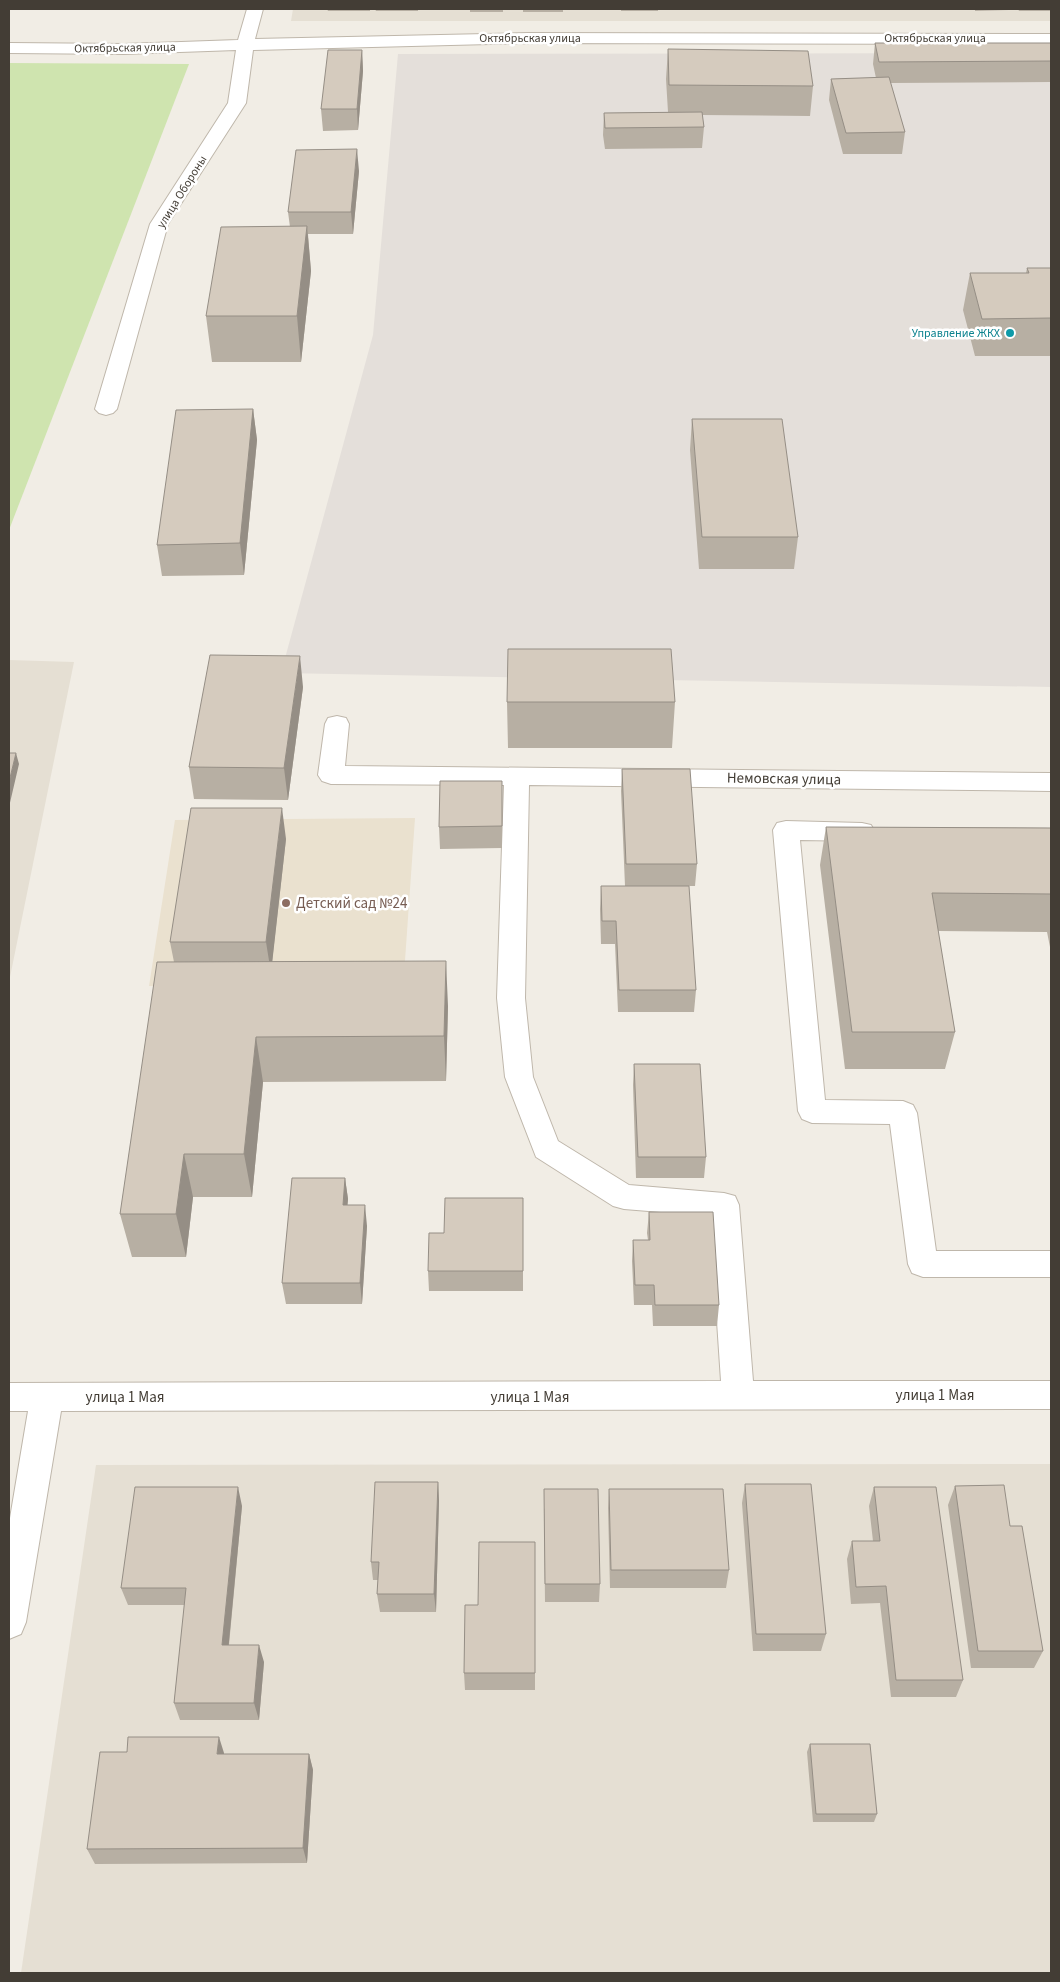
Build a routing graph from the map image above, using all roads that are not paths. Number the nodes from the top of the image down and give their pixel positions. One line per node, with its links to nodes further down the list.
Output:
1 (255, 9): 3 (street, улица Обороны)
2 (1051, 39): 3 (street, Октябрьская улица)
3 (246, 46): 4 (street, Октябрьская улица); 5 (street, улица Обороны)
4 (9, 48)
5 (106, 409)
6 (337, 724): 7 (street, Немовская улица)
7 (517, 776): 8 (street, Немовская улица); 12 (street)
8 (1051, 782)
9 (884, 832): 10 (street)
10 (1051, 1264)
11 (1051, 1394): 12 (street, улица 1 Мая)
12 (738, 1396): 14 (street, улица 1 Мая)
13 (9, 1397): 14 (street, улица 1 Мая)
14 (47, 1397): 15 (street)
15 (9, 1622)

